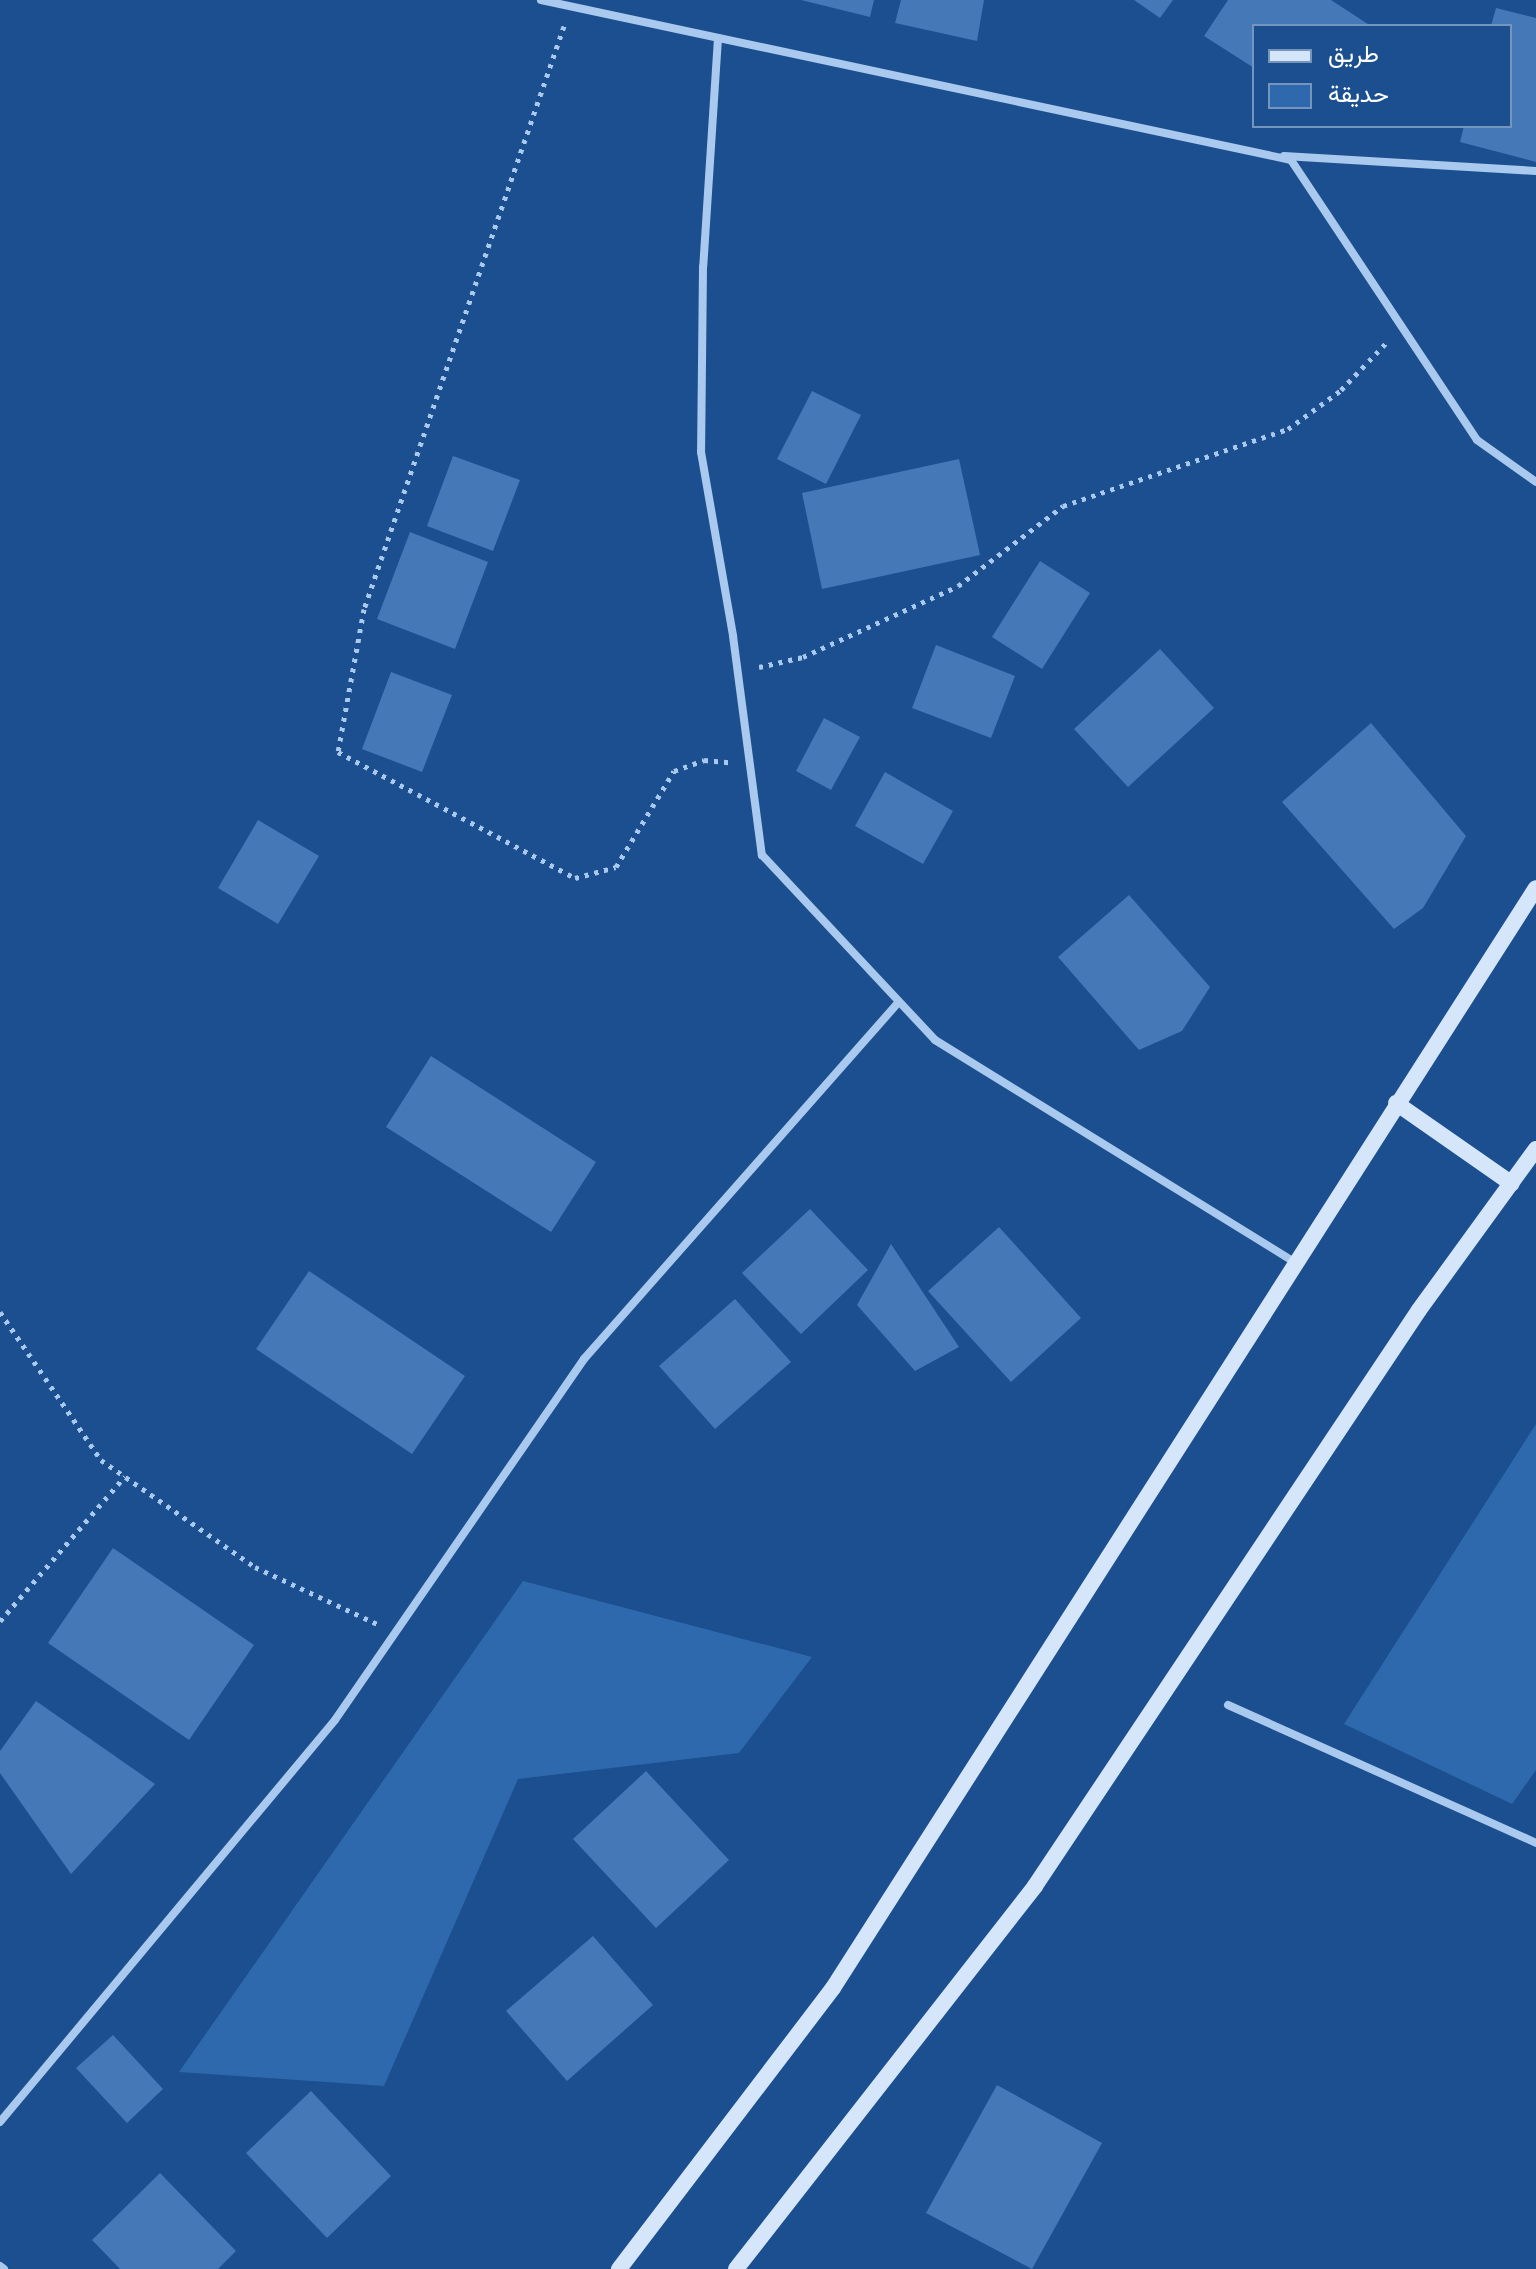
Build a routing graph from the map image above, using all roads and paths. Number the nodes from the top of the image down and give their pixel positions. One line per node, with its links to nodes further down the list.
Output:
1 (541, 0): 2 (street)
2 (570, 6): 3 (street); 9 (path)
3 (718, 38): 4 (street); 8 (street)
4 (1268, 155): 5 (street); 6 (street)
5 (1536, 171)
6 (1402, 327): 7 (street); 8 (path)
7 (1536, 482)
8 (738, 671): 9 (street)
9 (750, 763): 11 (street)
10 (1536, 888): 12 (main road)
11 (899, 1002): 15 (street); 19 (street)
12 (1396, 1103): 14 (main road); 15 (main road)
13 (1536, 1149): 14 (main road)
14 (1512, 1184): 24 (main road)
15 (1297, 1264): 23 (main road)
16 (0, 1312): 17 (path)
17 (125, 1476): 18 (path); 19 (path)
18 (0, 1621)
19 (396, 1633): 22 (street)
20 (1228, 1705): 21 (street)
21 (1536, 1843)
22 (0, 2122)
23 (619, 2269)
24 (736, 2269)

